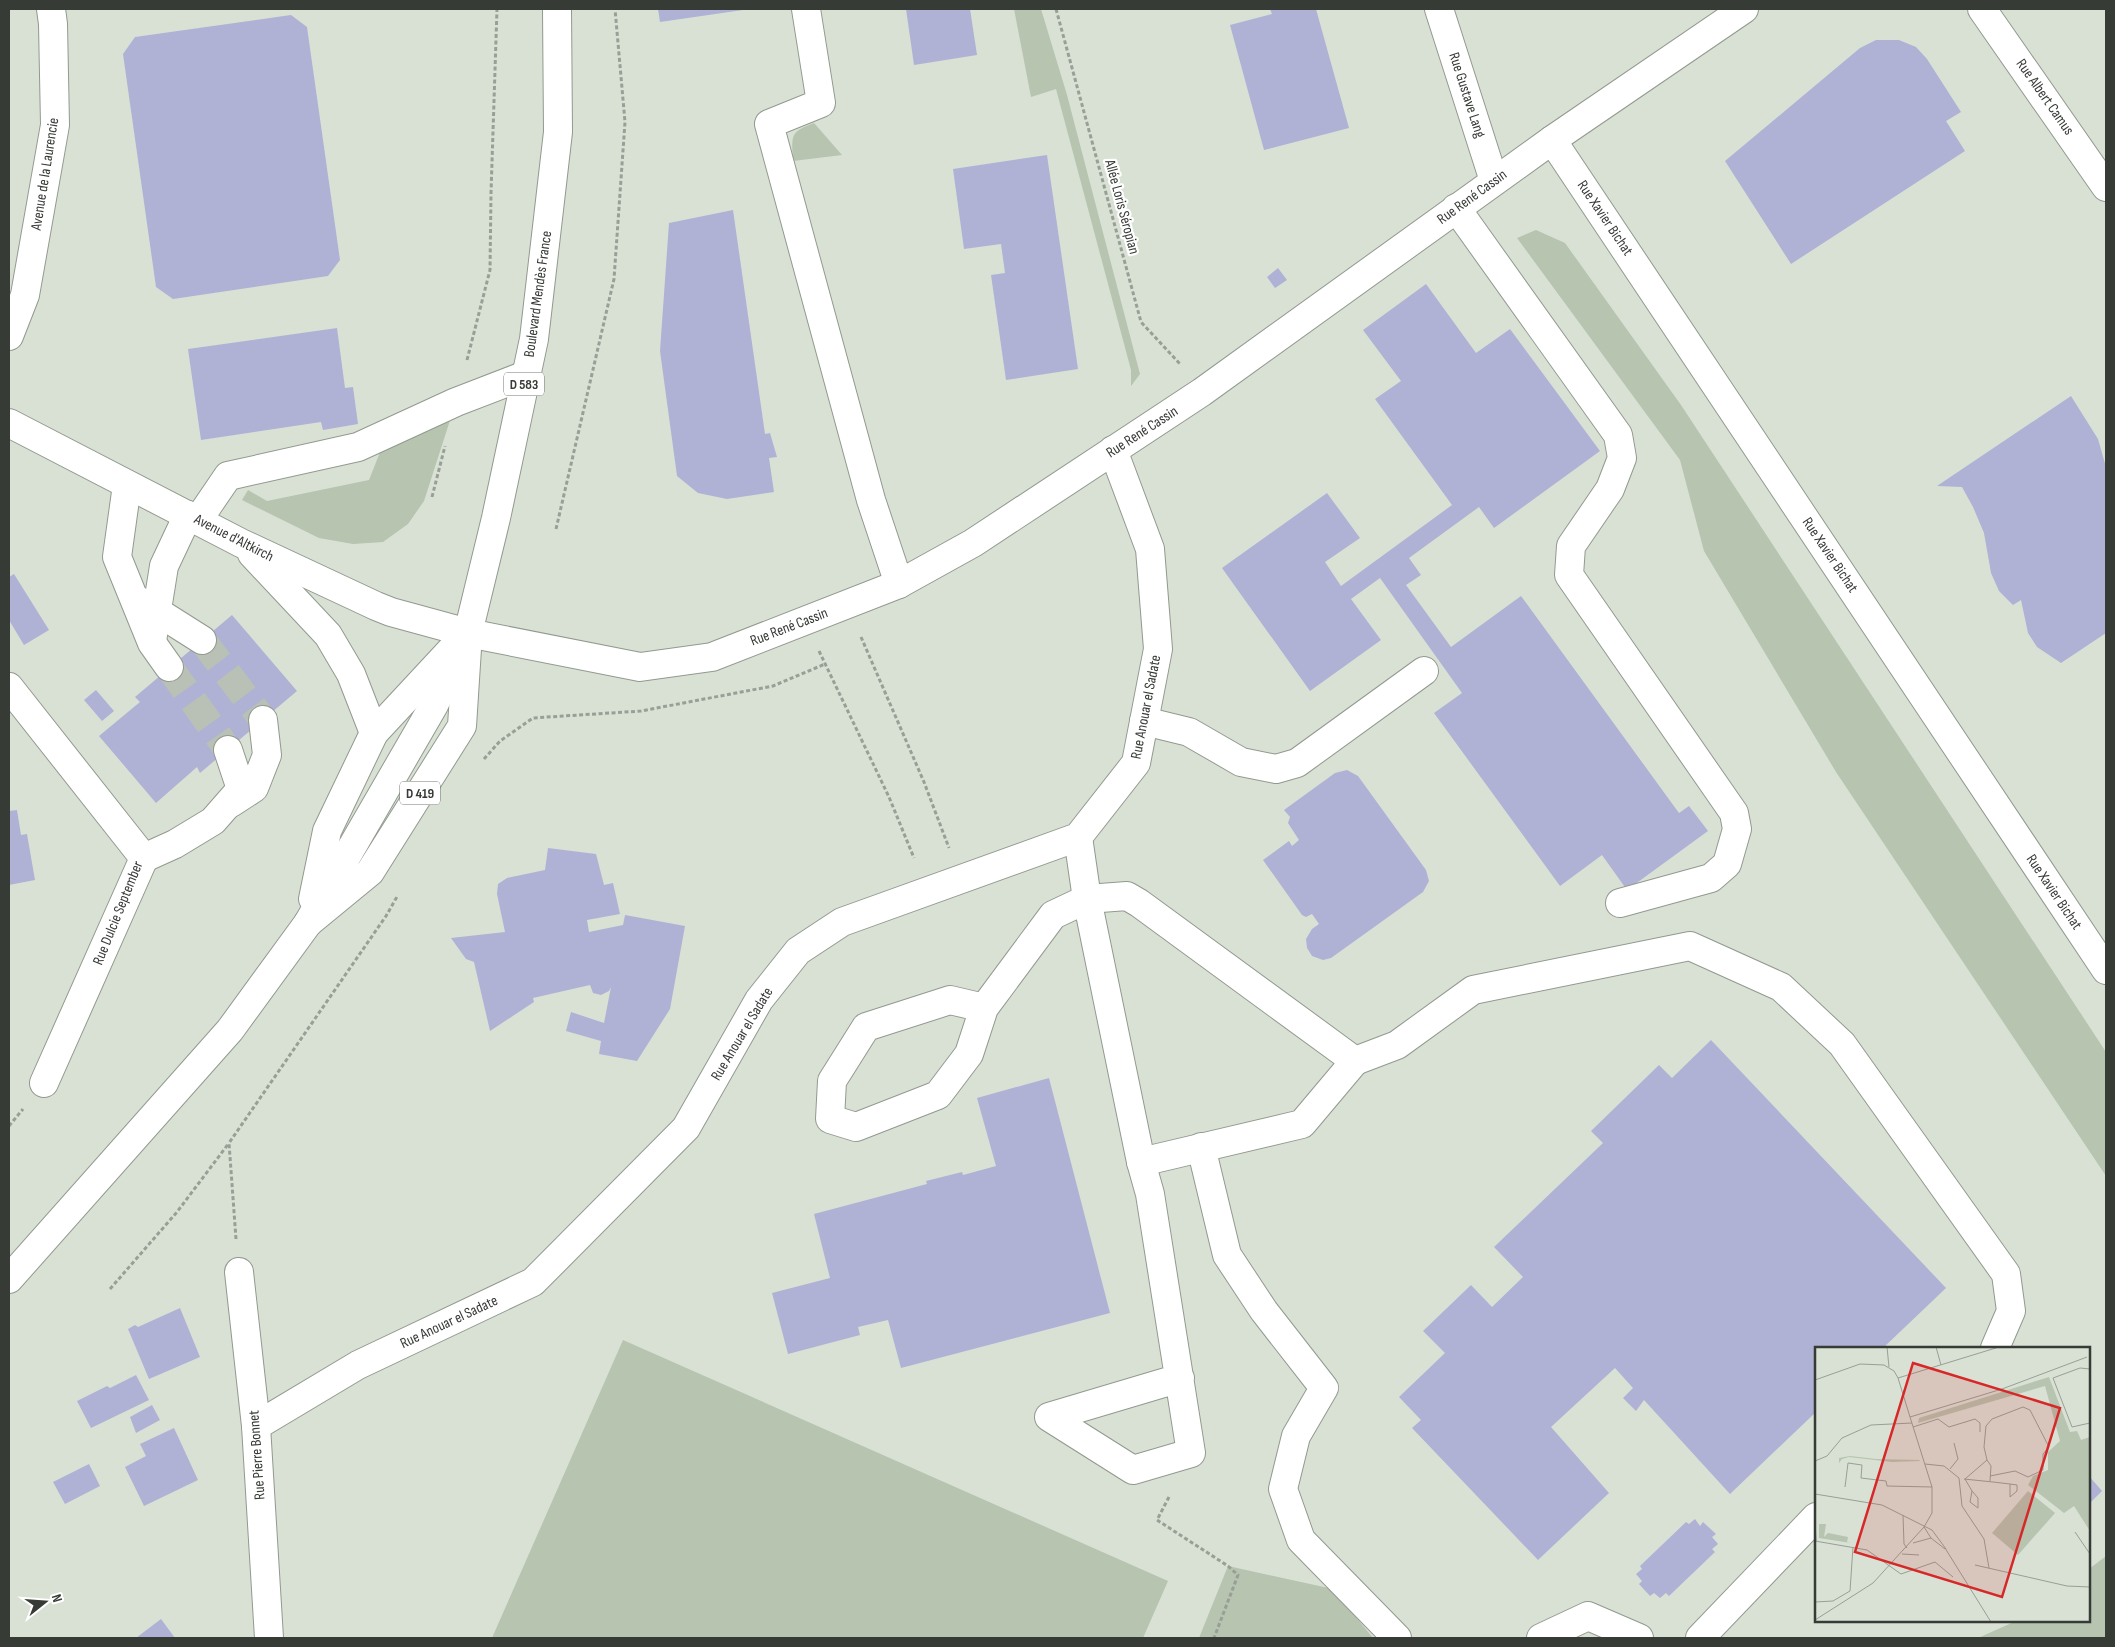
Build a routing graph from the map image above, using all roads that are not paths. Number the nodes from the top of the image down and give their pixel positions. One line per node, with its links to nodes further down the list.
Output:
1 (52, 9): 11 (main road, Avenue de la Laurencie)
2 (557, 9): 12 (main road, Boulevard Mendès France / D 583)
3 (806, 9): 18 (main road)
4 (1439, 9): 8 (main road, Rue Gustave Lang)
5 (1744, 9): 7 (main road, Rue René Cassin)
6 (1982, 9): 9 (main road, Rue Albert Camus)
7 (1552, 140): 8 (main road, Rue René Cassin); 35 (main road, Rue Xavier Bichat)
8 (1494, 181): 10 (main road, Rue René Cassin)
9 (2106, 187)
10 (1456, 208): 14 (main road, Rue René Cassin); 33 (main road)
11 (9, 336)
12 (526, 375): 16 (main road); 20 (main road, Boulevard Mendès France / D 583)
13 (9, 423): 15 (main road, Avenue d'Altkirch)
14 (1113, 450): 18 (main road, Rue René Cassin); 26 (main road, Rue Anouar el Sadate)
15 (127, 485): 16 (main road, Avenue d'Altkirch); 19 (main road)
16 (193, 518): 17 (main road, Avenue d'Altkirch); 19 (main road)
17 (241, 542): 20 (main road, Avenue d'Altkirch); 27 (main road)
18 (899, 584): 20 (main road, Rue René Cassin)
19 (145, 604): 21 (main road); 22 (main road)
20 (468, 632): 27 (main road); 34 (main road, D 419)
21 (202, 640)
22 (170, 667)
23 (1424, 671): 26 (main road)
24 (9, 687): 31 (main road, Rue Dulcie September)
25 (263, 720): 29 (main road)
26 (1144, 721): 30 (main road, Rue Anouar el Sadate)
27 (374, 733): 34 (main road)
28 (228, 750): 29 (main road)
29 (226, 806): 31 (main road)
30 (1078, 837): 32 (main road); 45 (main road, Rue Anouar el Sadate)
31 (144, 858): 38 (main road, Rue Dulcie September)
32 (1087, 899): 36 (main road); 37 (main road); 40 (main road)
33 (1620, 904)
34 (308, 923): 42 (main road)
35 (2106, 970)
36 (984, 1008): 36 (main road)
37 (1355, 1061): 39 (main road); 43 (main road)
38 (44, 1083)
39 (1201, 1148): 40 (main road); 48 (main road)
40 (1141, 1162): 44 (main road)
41 (239, 1272): 45 (main road, Rue Pierre Bonnet)
42 (9, 1279)
43 (1995, 1347)
44 (1180, 1378): 44 (main road)
45 (256, 1426): 47 (main road, Rue Pierre Bonnet)
46 (1815, 1518): 51 (main road)
47 (269, 1638)
48 (1397, 1638)
49 (1541, 1638): 50 (main road)
50 (1639, 1638)
51 (1700, 1638)

